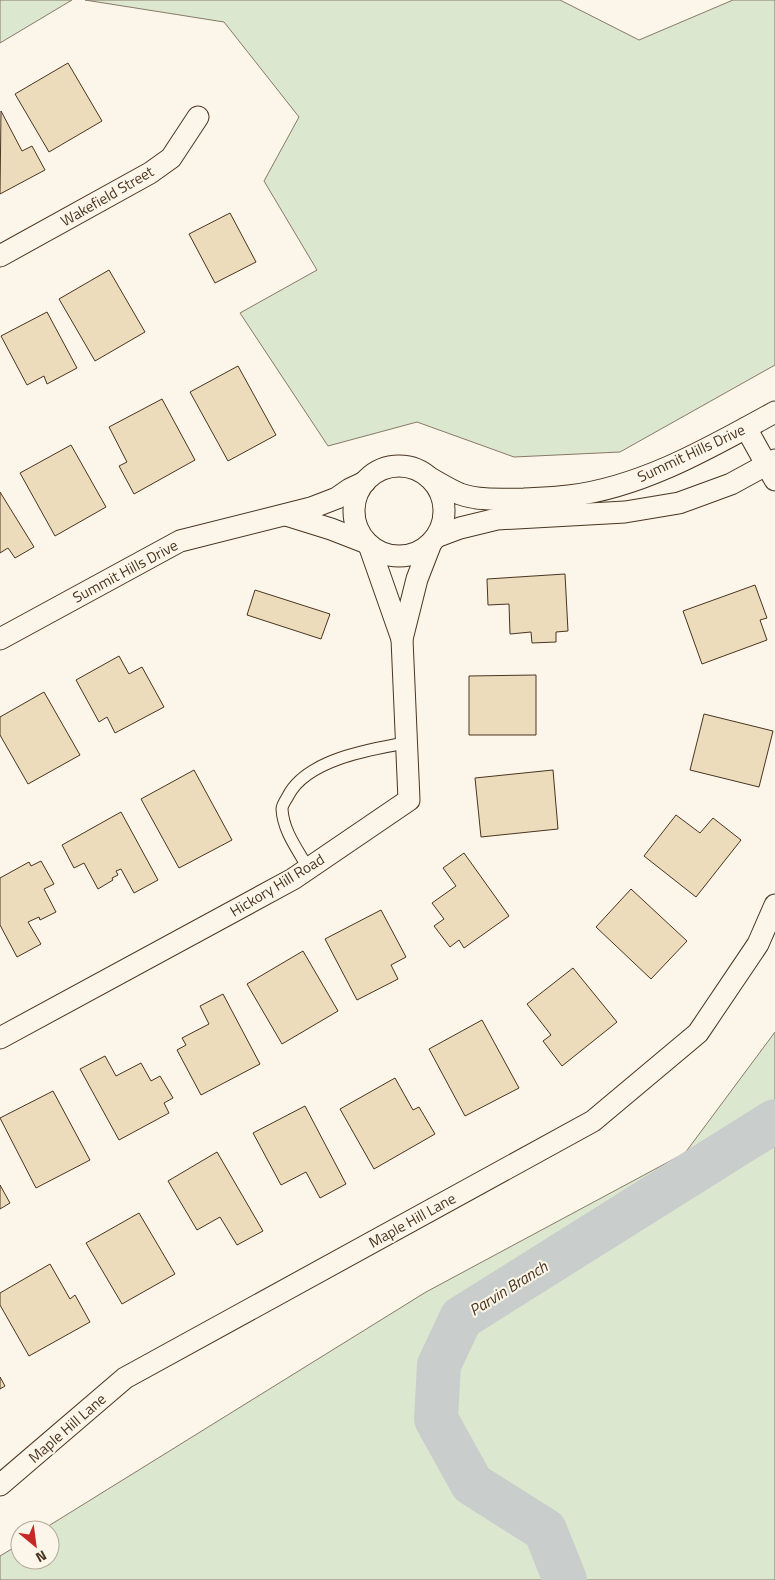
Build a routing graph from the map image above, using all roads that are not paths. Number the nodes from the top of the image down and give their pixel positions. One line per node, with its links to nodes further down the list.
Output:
1 (198, 117): 2 (street, Wakefield Street)
2 (0, 256)
3 (775, 412): 4 (street, Summit Hills Drive)
4 (746, 428): 5 (street); 6 (street, Summit Hills Drive)
5 (772, 468): 9 (street)
6 (430, 478): 7 (street); 9 (street)
7 (365, 482): 8 (street, Summit Hills Drive); 10 (street)
8 (286, 515): 10 (street, Summit Hills Drive); 11 (street, Summit Hills Drive)
9 (433, 540): 10 (street); 12 (street, Hickory Hill Road)
10 (368, 544): 12 (street, Hickory Hill Road)
11 (0, 639)
12 (402, 639): 13 (street, Hickory Hill Road)
13 (406, 744): 14 (street, Hickory Hill Road); 14 (lane)
14 (308, 868): 16 (street, Hickory Hill Road)
15 (775, 906): 17 (street, Maple Hill Lane)
16 (0, 1038)
17 (0, 1486)

